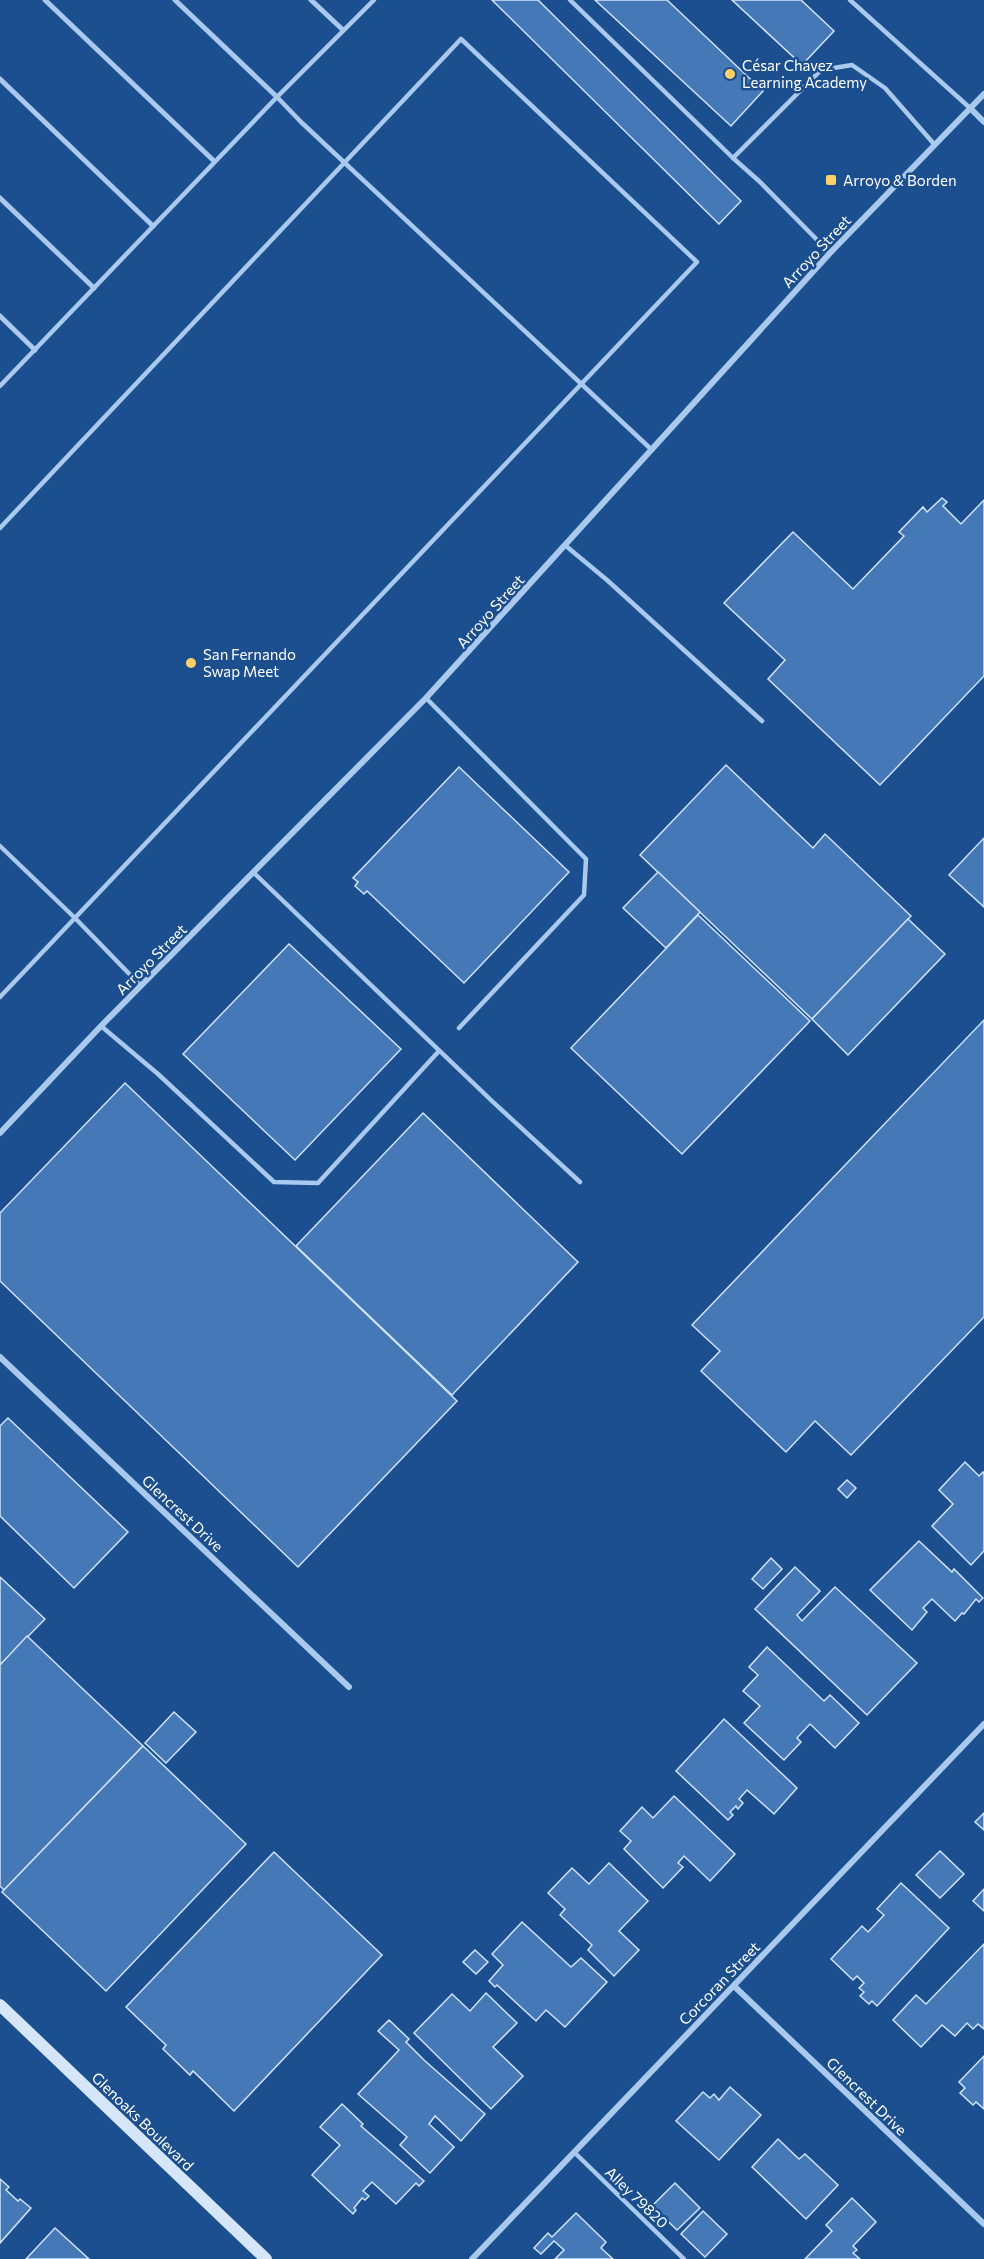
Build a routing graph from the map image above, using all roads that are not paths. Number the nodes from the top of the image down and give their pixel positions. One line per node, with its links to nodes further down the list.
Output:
1 (45, 0): 15 (street)
2 (175, 0): 10 (street)
3 (311, 0): 7 (street)
4 (374, 0): 7 (lane)
5 (570, 0): 14 (lane)
6 (850, 0): 11 (lane)
7 (343, 30): 10 (lane)
8 (0, 79): 18 (street)
9 (984, 94): 11 (street, Arroyo Street)
10 (277, 97): 15 (lane); 16 (lane)
11 (970, 108): 12 (street); 13 (street, Arroyo Street)
12 (984, 122)
13 (934, 144): 14 (lane); 19 (street, Arroyo Street)
14 (733, 158): 19 (lane)
15 (214, 161): 18 (lane)
16 (345, 162): 23 (lane); 23 (lane); 26 (lane)
17 (0, 198): 20 (street)
18 (153, 226): 20 (lane)
19 (830, 253): 25 (street, Arroyo Street)
20 (94, 288): 22 (lane)
21 (0, 316): 22 (street)
22 (35, 350): 24 (lane)
23 (581, 385): 25 (lane); 32 (lane)
24 (0, 386)
25 (652, 450): 27 (street, Arroyo Street)
26 (0, 528)
27 (566, 546): 28 (street, Arroyo Street); 29 (lane)
28 (426, 698): 31 (street, Arroyo Street); 36 (lane)
29 (762, 721)
30 (0, 846): 32 (lane)
31 (254, 873): 33 (street, Arroyo Street); 37 (lane)
32 (75, 918): 33 (lane); 34 (lane)
33 (141, 986): 35 (street, Arroyo Street)
34 (0, 997)
35 (101, 1026): 37 (lane); 38 (street, Arroyo Street)
36 (459, 1028)
37 (439, 1051): 39 (lane)
38 (0, 1133)
39 (580, 1182)
40 (0, 1358): 41 (street, Glencrest Drive)
41 (349, 1687)
42 (984, 1724): 43 (street, Corcoran Street)
43 (734, 1986): 45 (street, Corcoran Street); 46 (street, Glencrest Drive)
44 (0, 2005): 47 (main road, Glenoaks Boulevard)
45 (574, 2152): 48 (street, Corcoran Street); 49 (lane, Alley 79820)
46 (984, 2224)
47 (266, 2259)
48 (472, 2259)
49 (684, 2259)

